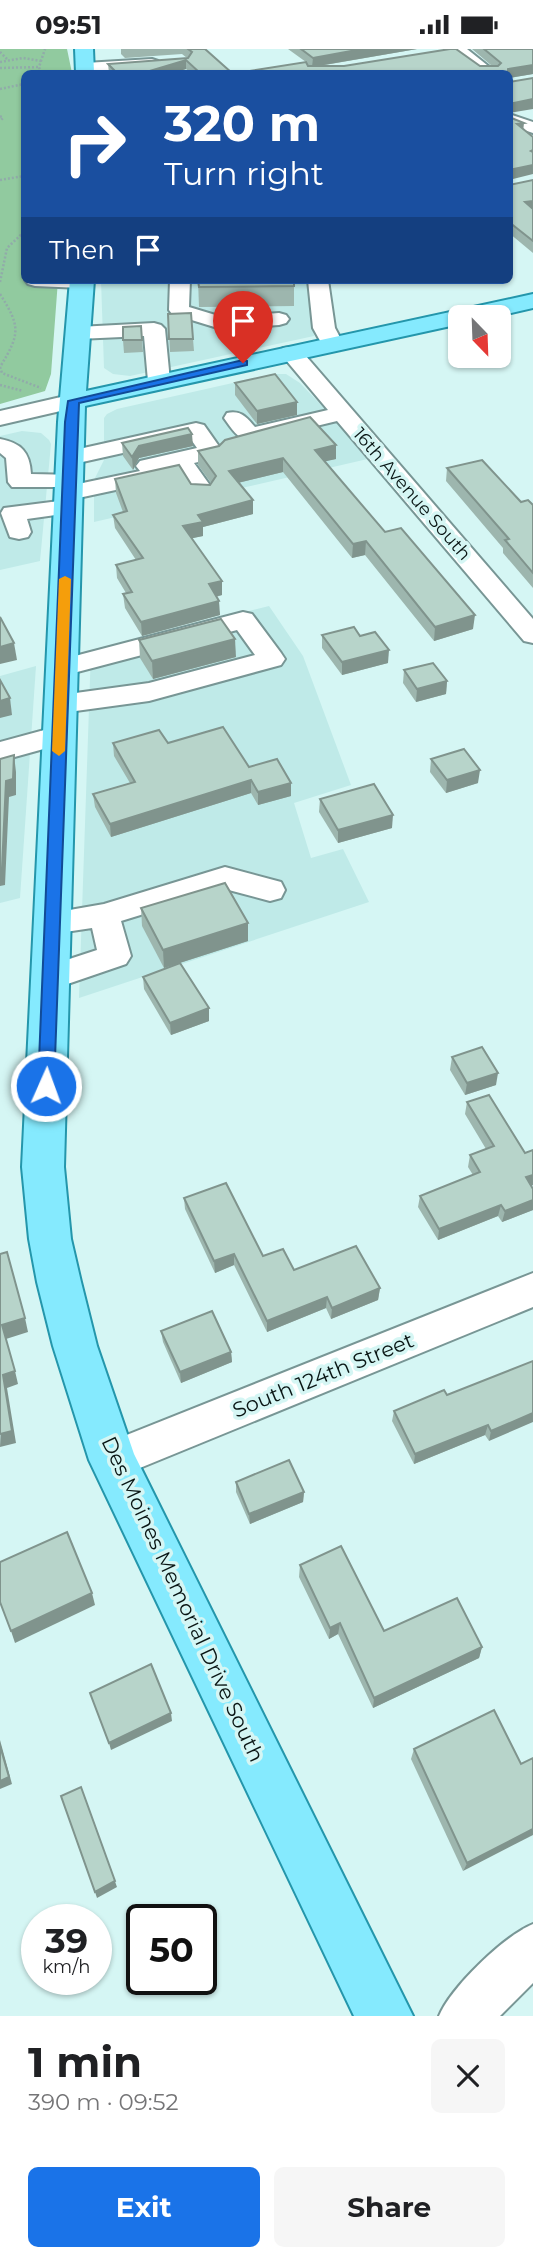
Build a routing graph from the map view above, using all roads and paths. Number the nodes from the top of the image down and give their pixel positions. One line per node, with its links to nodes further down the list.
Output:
1 (45, 49): 5 (path)
2 (455, 50): 12 (street)
3 (0, 51): 4 (path)
4 (7, 59): 5 (path); 6 (path)
5 (41, 61): 9 (path)
6 (0, 62)
7 (168, 63): 8 (street)
8 (85, 64)
9 (39, 67): 10 (path); 11 (path)
10 (0, 68)
11 (40, 70)
12 (485, 70)
13 (21, 86): 14 (path)
14 (0, 89)
15 (0, 116): 17 (path)
16 (513, 120): 18 (street)
17 (0, 121)
18 (533, 128)
19 (21, 176): 20 (path)
20 (0, 180)
21 (21, 235): 22 (path)
22 (1, 265): 23 (path)
23 (0, 282)
24 (82, 284): 31 (main road, Des Moines Memorial Drive South)
25 (180, 284): 29 (street)
26 (318, 284): 32 (street)
27 (0, 296): 36 (path)
28 (533, 301): 32 (main road)
29 (179, 310): 30 (street); 31 (street)
30 (279, 319)
31 (79, 323): 34 (street); 38 (main road, Des Moines Memorial Drive South)
32 (331, 343): 33 (main road)
33 (291, 353): 34 (main road); 39 (street, 16th Avenue South)
34 (159, 381): 38 (main road)
35 (0, 385): 37 (path)
36 (45, 389)
37 (31, 394)
38 (74, 401): 40 (street); 44 (main road, Des Moines Memorial Drive South)
39 (343, 413): 41 (street); 47 (street, 16th Avenue South)
40 (0, 418)
41 (235, 418)
42 (0, 446): 44 (street)
43 (148, 466): 44 (street)
44 (69, 485): 45 (street); 46 (street); 48 (main road, Des Moines Memorial Drive South)
45 (202, 491)
46 (19, 532)
47 (533, 635)
48 (62, 668): 49 (main road, Des Moines Memorial Drive South); 49 (street)
49 (60, 719): 50 (lane); 53 (main road, Des Moines Memorial Drive South)
50 (0, 752)
51 (270, 890): 52 (street)
52 (104, 915): 53 (street); 54 (street)
53 (52, 923): 54 (main road, Des Moines Memorial Drive South)
54 (50, 978): 56 (main road, Des Moines Memorial Drive South)
55 (533, 1290): 56 (street, South 124th Street)
56 (113, 1460): 58 (main road, Des Moines Memorial Drive South)
57 (533, 1949): 59 (street)
58 (384, 2016)
59 (464, 2016)

